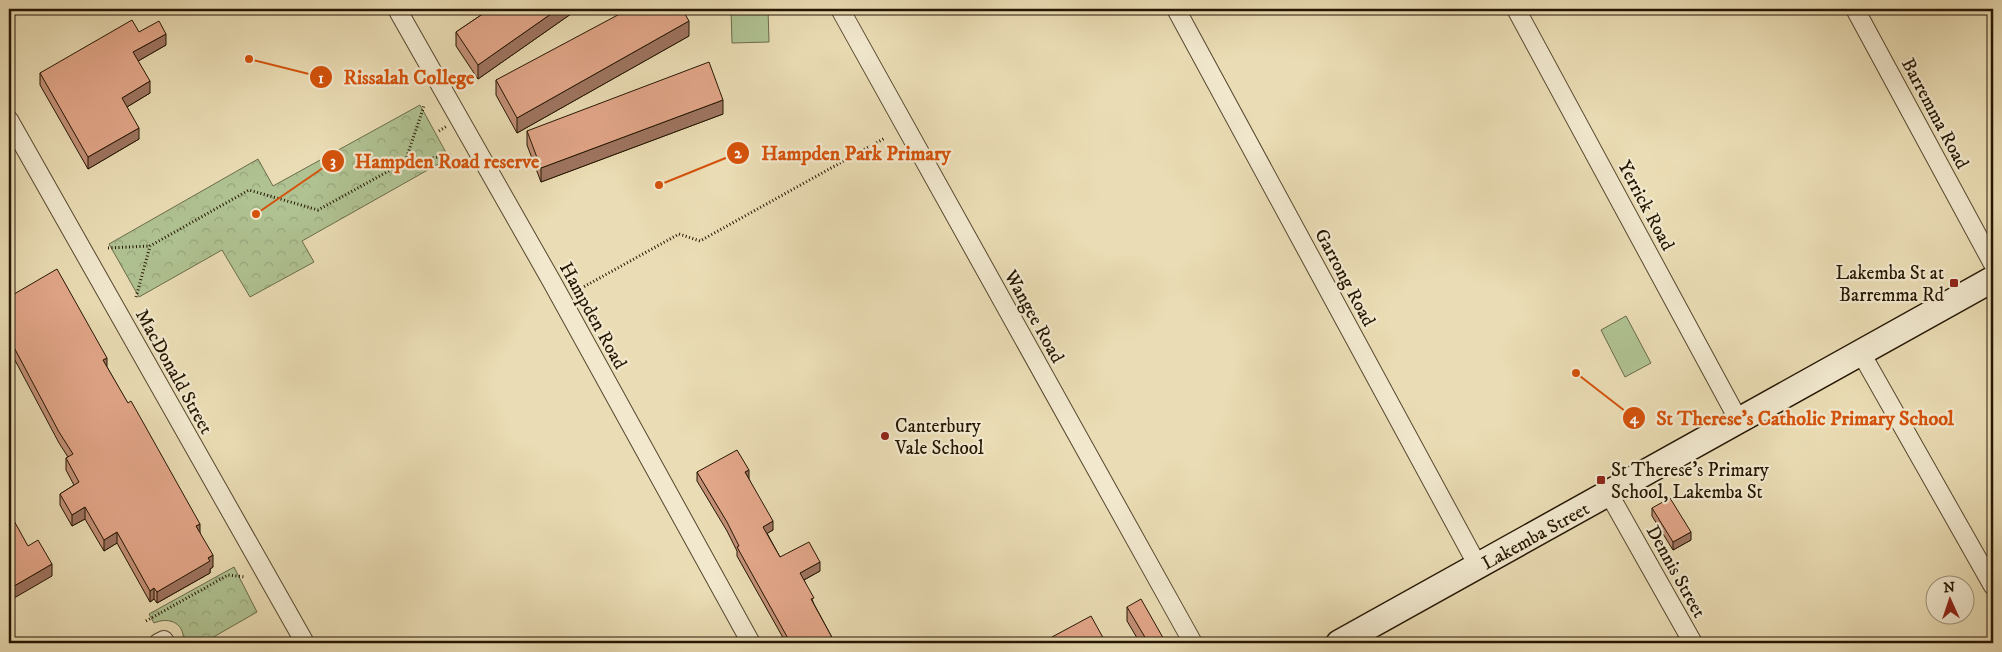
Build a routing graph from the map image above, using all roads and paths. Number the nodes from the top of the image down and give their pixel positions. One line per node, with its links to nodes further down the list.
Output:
1 (397, 9): 26 (street, Hampden Road)
2 (840, 9): 27 (street, Wangee Road)
3 (1176, 9): 20 (street, Garrong Road)
4 (1516, 9): 18 (street, Yerrick Road)
5 (1855, 9): 13 (street, Barremma Road)
6 (424, 106): 10 (path)
7 (9, 120): 25 (street, MacDonald Street)
8 (885, 138): 15 (path)
9 (452, 155): 10 (path)
10 (406, 162): 11 (path)
11 (150, 246): 12 (path); 16 (path)
12 (108, 248)
13 (1993, 264)
14 (1993, 279): 17 (main road, Lakemba Street)
15 (578, 290)
16 (136, 297)
17 (1861, 353): 18 (main road, Lakemba Street); 22 (street)
18 (1739, 421): 19 (main road, Lakemba Street)
19 (1609, 494): 20 (main road, Lakemba Street); 28 (street, Dennis Street)
20 (1478, 566): 24 (main road, Lakemba Street)
21 (245, 577): 23 (path)
22 (1993, 586)
23 (146, 621)
24 (1349, 641)
25 (305, 643)
26 (751, 643)
27 (1193, 643)
28 (1693, 643)

